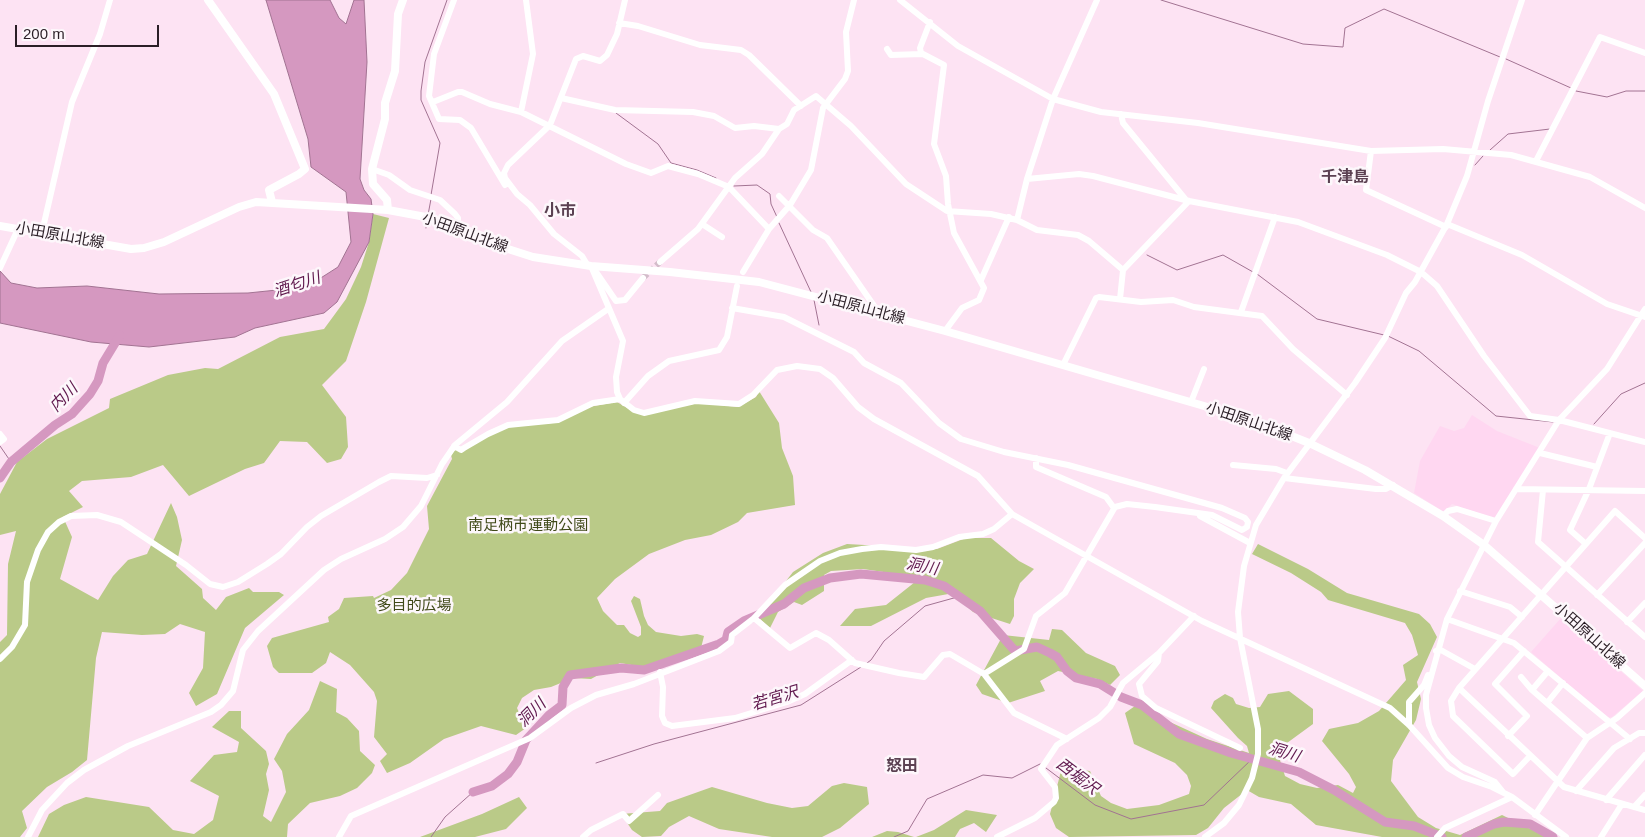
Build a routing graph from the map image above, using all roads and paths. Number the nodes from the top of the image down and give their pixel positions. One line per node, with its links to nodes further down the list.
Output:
1 (110, 0): 48 (street)
2 (208, 0): 34 (main road)
3 (404, 0): 28 (main road)
4 (454, 0): 18 (street)
5 (526, 0): 21 (street)
6 (625, 0): 12 (street)
7 (854, 0): 19 (street)
8 (900, 0): 11 (street)
9 (1097, 0): 17 (street)
10 (1522, 0): 26 (street)
11 (930, 22): 15 (street); 17 (street)
12 (619, 23): 16 (street); 20 (street)
13 (887, 49): 15 (street)
14 (1645, 53): 27 (street)
15 (922, 54): 38 (street)
16 (561, 98): 23 (street); 24 (street)
17 (1054, 99): 22 (street); 29 (street)
18 (433, 102): 21 (street); 31 (street)
19 (827, 103): 20 (street); 35 (street); 38 (street)
20 (801, 106): 24 (street)
21 (521, 112): 23 (street)
22 (1121, 114): 25 (street); 33 (street)
23 (550, 125): 30 (street); 31 (street)
24 (779, 129): 30 (street)
25 (1371, 151): 26 (street); 43 (street)
26 (1474, 151): 27 (street); 43 (street)
27 (1536, 160): 36 (street)
28 (372, 169): 37 (main road); 45 (street)
29 (1027, 179): 33 (street); 41 (street)
30 (729, 187): 42 (street); 47 (street)
31 (517, 194): 51 (street)
32 (779, 196): 35 (street)
33 (1187, 200): 39 (street); 53 (street)
34 (272, 202): 37 (main road, 小田原山北線); 48 (main road, 小田原山北線)
35 (790, 205): 47 (street); 64 (street)
36 (1645, 208)
37 (388, 210): 45 (main road, 小田原山北線)
38 (949, 213): 40 (street); 57 (street)
39 (1275, 217): 55 (street); 63 (street)
40 (1009, 218): 41 (street); 57 (street)
41 (1017, 220): 53 (street)
42 (702, 224): 49 (street); 50 (street)
43 (1447, 225): 55 (street); 65 (street)
44 (0, 226): 46 (main road, 小田原山北線)
45 (458, 228): 51 (main road, 小田原山北線)
46 (18, 229): 48 (main road, 小田原山北線); 52 (street)
47 (769, 229): 54 (street)
48 (42, 232)
49 (722, 237)
50 (660, 262)
51 (590, 266): 56 (street); 61 (street); 64 (main road, 小田原山北線)
52 (0, 268)
53 (1124, 270): 59 (street)
54 (743, 272)
55 (1421, 272): 69 (street); 72 (street)
56 (643, 278)
57 (981, 280): 66 (street)
58 (737, 286): 60 (street)
59 (1120, 299): 63 (street); 67 (street)
60 (732, 308): 70 (street); 78 (street)
61 (608, 309): 70 (street); 76 (street)
62 (1645, 309): 65 (street)
63 (1242, 312): 69 (street)
64 (879, 313): 66 (main road, 小田原山北線)
65 (1642, 317): 72 (street)
66 (945, 331): 67 (main road, 小田原山北線)
67 (1063, 365): 71 (main road, 小田原山北線)
68 (1204, 369): 71 (street)
69 (1347, 395): 75 (street)
70 (622, 401): 76 (street); 90 (street)
71 (1192, 402): 75 (main road, 小田原山北線)
72 (1559, 420): 73 (street); 77 (street)
73 (1610, 433): 74 (street); 80 (street)
74 (1645, 442)
75 (1309, 443): 82 (street); 83 (main road, 小田原山北線)
76 (454, 446): 81 (street)
77 (1540, 453): 80 (street); 84 (street)
78 (1036, 458): 88 (street); 89 (street)
79 (1233, 465): 82 (street)
80 (1597, 467): 85 (street)
81 (437, 475): 115 (street); 149 (street)
82 (1285, 476): 83 (street); 94 (street)
83 (1393, 485): 91 (main road, 小田原山北線)
84 (1516, 489): 86 (street); 92 (street)
85 (1589, 489): 86 (street); 87 (street); 96 (street)
86 (1543, 490): 99 (street)
87 (1645, 491)
88 (1114, 508): 89 (street); 98 (street)
89 (1192, 512): 94 (street)
90 (1012, 514): 98 (street); 106 (street)
91 (1443, 516): 92 (street); 97 (main road, 小田原山北線)
92 (1496, 521): 97 (street)
93 (1645, 538): 96 (street)
94 (1250, 540): 110 (street)
95 (1645, 543): 102 (street)
96 (1586, 544): 99 (street)
97 (1484, 545): 100 (street); 101 (main road, 小田原山北線)
98 (1087, 556): 104 (street); 120 (street)
99 (1566, 568): 101 (street); 102 (street)
100 (1460, 591): 105 (street); 107 (street)
101 (1542, 595): 105 (street); 123 (main road, 小田原山北線)
102 (1597, 595): 108 (street)
103 (1645, 603): 108 (street)
104 (1194, 616): 110 (street); 114 (street)
105 (1522, 616): 111 (street)
106 (754, 618): 116 (street); 119 (street)
107 (1446, 618): 111 (street); 112 (street)
108 (1627, 622): 109 (street)
109 (1645, 637)
110 (1240, 638): 129 (street); 153 (street)
111 (1502, 638): 113 (street); 117 (street)
112 (1439, 649): 117 (street); 129 (street); 139 (street)
113 (1524, 651): 118 (street); 131 (street)
114 (1159, 653): 133 (street); 135 (street)
115 (0, 659)
116 (852, 660): 119 (street); 120 (street)
117 (1475, 669): 124 (street)
118 (1548, 671): 122 (street); 125 (street)
119 (660, 672): 150 (street)
120 (984, 674): 133 (street)
121 (1521, 677): 125 (street)
122 (1563, 683): 127 (street); 128 (street)
123 (1645, 686)
124 (1459, 688): 131 (street); 137 (street)
125 (1532, 690): 127 (street)
126 (1645, 693): 128 (street)
127 (1547, 703): 132 (street)
128 (1609, 722): 132 (street); 134 (street)
129 (1409, 725): 139 (street)
130 (1645, 733): 134 (street)
131 (1508, 736): 137 (street)
132 (1587, 738): 138 (street)
133 (1067, 739): 152 (street)
134 (1630, 739): 140 (street)
135 (1240, 748)
136 (1645, 755): 144 (street)
137 (1530, 756): 138 (street)
138 (1556, 781): 140 (street); 148 (street)
139 (1504, 792): 143 (street)
140 (1576, 792): 144 (street)
141 (658, 795): 151 (street)
142 (1645, 795): 146 (street)
143 (1512, 797): 148 (street); 154 (street)
144 (1606, 800): 145 (street)
145 (1622, 804): 146 (street); 156 (street)
146 (1634, 807): 147 (street)
147 (1645, 810)
148 (1535, 815): 155 (street)
149 (28, 837)
150 (339, 837)
151 (584, 837)
152 (997, 837)
153 (1205, 837)
154 (1437, 837)
155 (1566, 837)
156 (1601, 837)

